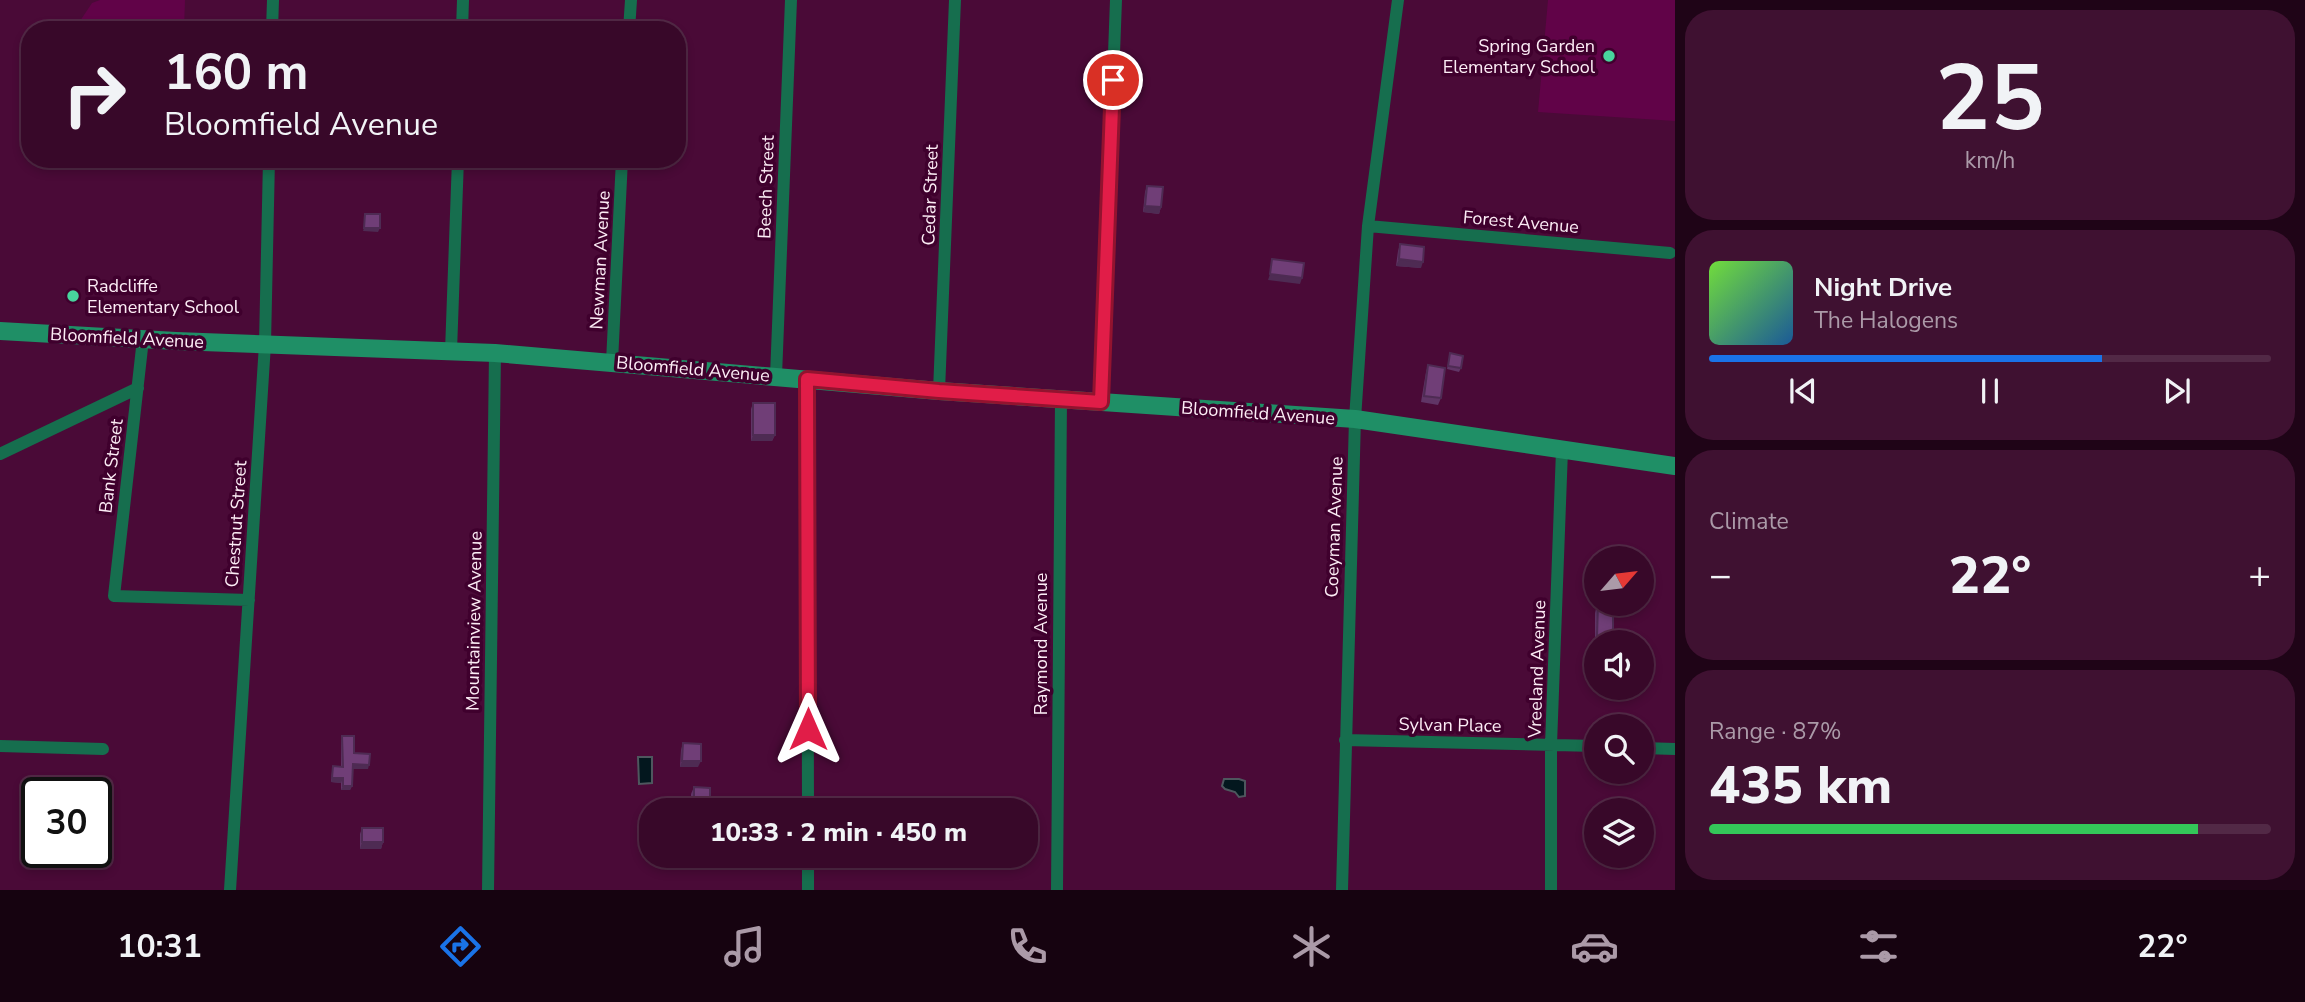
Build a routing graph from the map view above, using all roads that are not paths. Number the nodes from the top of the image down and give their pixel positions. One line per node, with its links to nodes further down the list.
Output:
1 (273, 0): 8 (street)
2 (463, 0): 9 (street)
3 (631, 0): 10 (street)
4 (791, 0): 22 (street, Beech Street)
5 (955, 0): 25 (street, Cedar Street)
6 (1116, 0): 27 (street)
7 (1398, 0): 14 (street, Coeyman Avenue)
8 (272, 21)
9 (462, 21)
10 (630, 21)
11 (269, 168): 18 (street, Chestnut Street)
12 (457, 168): 19 (street)
13 (622, 168): 21 (street, Newman Avenue)
14 (1368, 226): 15 (street, Forest Avenue); 28 (street, Coeyman Avenue)
15 (1670, 253)
16 (0, 331): 17 (street, Bloomfield Avenue)
17 (144, 339): 18 (street, Bloomfield Avenue); 24 (street, Bank Street)
18 (265, 344): 19 (street, Bloomfield Avenue); 32 (street, Chestnut Street)
19 (451, 351): 20 (street, Bloomfield Avenue)
20 (495, 353): 21 (street, Bloomfield Avenue); 43 (street, Mountainview Avenue)
21 (612, 362): 22 (street, Bloomfield Avenue)
22 (776, 376): 23 (street, Bloomfield Avenue)
23 (807, 379): 25 (street, Bloomfield Avenue); 40 (street)
24 (138, 388): 30 (street); 32 (street, Bank Street)
25 (939, 391): 26 (street, Bloomfield Avenue)
26 (1061, 399): 27 (street, Bloomfield Avenue); 45 (street, Raymond Avenue)
27 (1101, 402): 28 (street, Bloomfield Avenue)
28 (1355, 419): 29 (street, Bloomfield Avenue); 33 (street, Coeyman Avenue)
29 (1563, 450): 31 (street, Bloomfield Avenue); 34 (street, Vreeland Avenue)
30 (0, 454)
31 (1675, 466)
32 (248, 600): 42 (street, Chestnut Street)
33 (1345, 740): 34 (street, Sylvan Place); 46 (street, Coeyman Avenue)
34 (1551, 745): 36 (street, Sylvan Place); 47 (street, Vreeland Avenue)
35 (0, 746): 38 (street)
36 (1584, 746)
37 (1654, 748): 39 (street)
38 (103, 749)
39 (1675, 749)
40 (808, 798)
41 (808, 868): 44 (street)
42 (230, 890)
43 (488, 890)
44 (808, 890)
45 (1057, 890)
46 (1342, 890)
47 (1551, 890)

